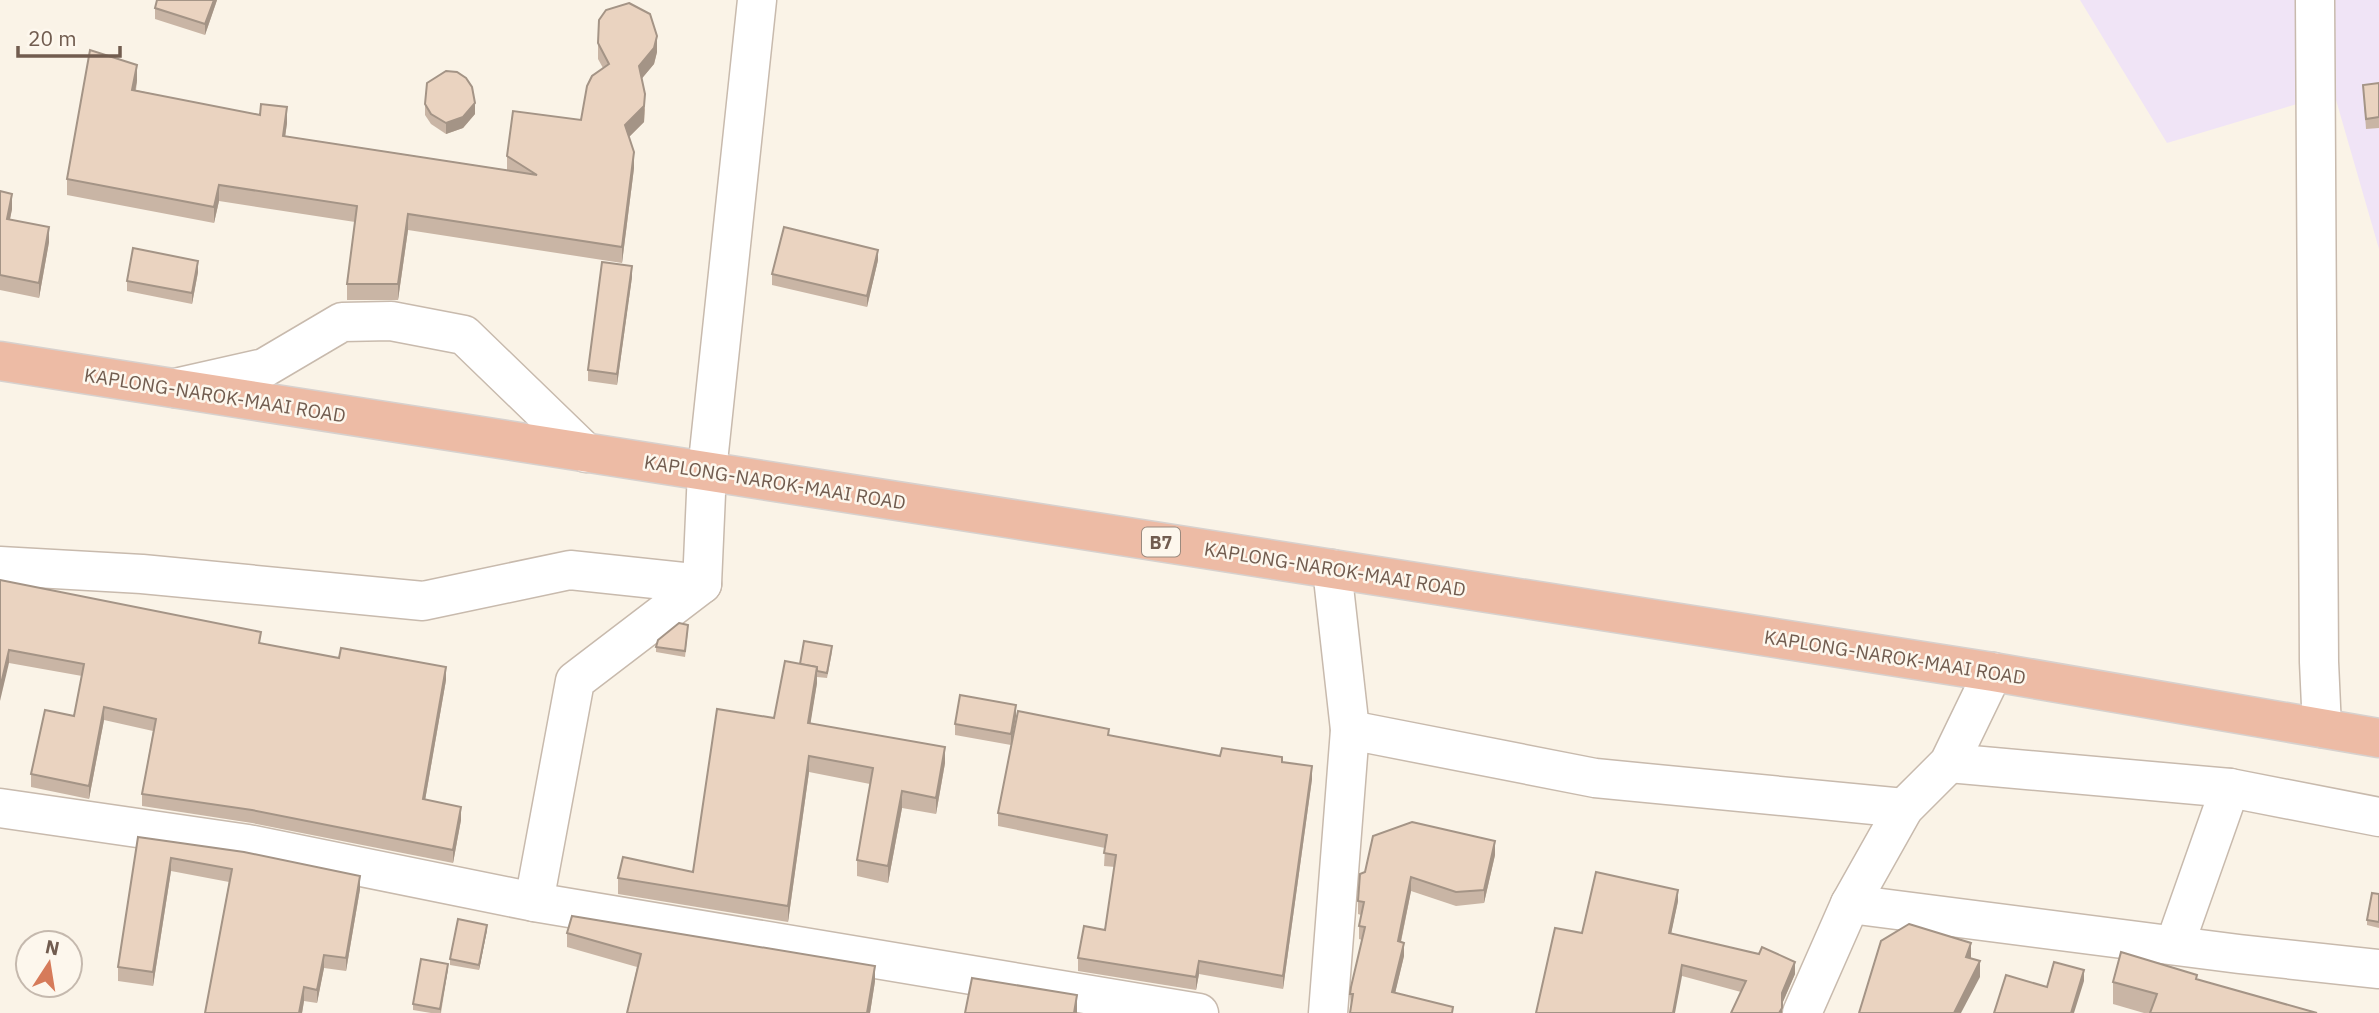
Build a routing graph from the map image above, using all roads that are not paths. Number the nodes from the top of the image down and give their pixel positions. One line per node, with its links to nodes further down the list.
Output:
1 (757, 0): 6 (street)
2 (2315, 0): 11 (street)
3 (0, 362): 4 (highway, KAPLONG-NAROK-MAAI ROAD / B7)
4 (173, 388): 5 (highway, KAPLONG-NAROK-MAAI ROAD / B7); 5 (street)
5 (586, 453): 6 (highway, KAPLONG-NAROK-MAAI ROAD / B7)
6 (707, 471): 8 (highway, KAPLONG-NAROK-MAAI ROAD / B7); 9 (street)
7 (0, 566): 9 (street)
8 (1332, 569): 10 (highway, KAPLONG-NAROK-MAAI ROAD / B7); 12 (street)
9 (702, 584): 19 (street)
10 (1993, 672): 11 (highway, KAPLONG-NAROK-MAAI ROAD / B7); 14 (street)
11 (2322, 728): 13 (highway, KAPLONG-NAROK-MAAI ROAD / B7)
12 (1350, 730): 17 (street); 24 (street)
13 (2379, 738)
14 (1949, 763): 15 (street); 17 (street)
15 (2230, 788): 18 (street); 21 (street)
16 (0, 808): 19 (street)
17 (1904, 808): 20 (street)
18 (2379, 817)
19 (534, 902): 23 (street)
20 (1850, 904): 21 (street); 25 (street)
21 (2175, 944): 22 (street)
22 (2379, 969)
23 (1199, 1013)
24 (1328, 1013)
25 (1802, 1013)

